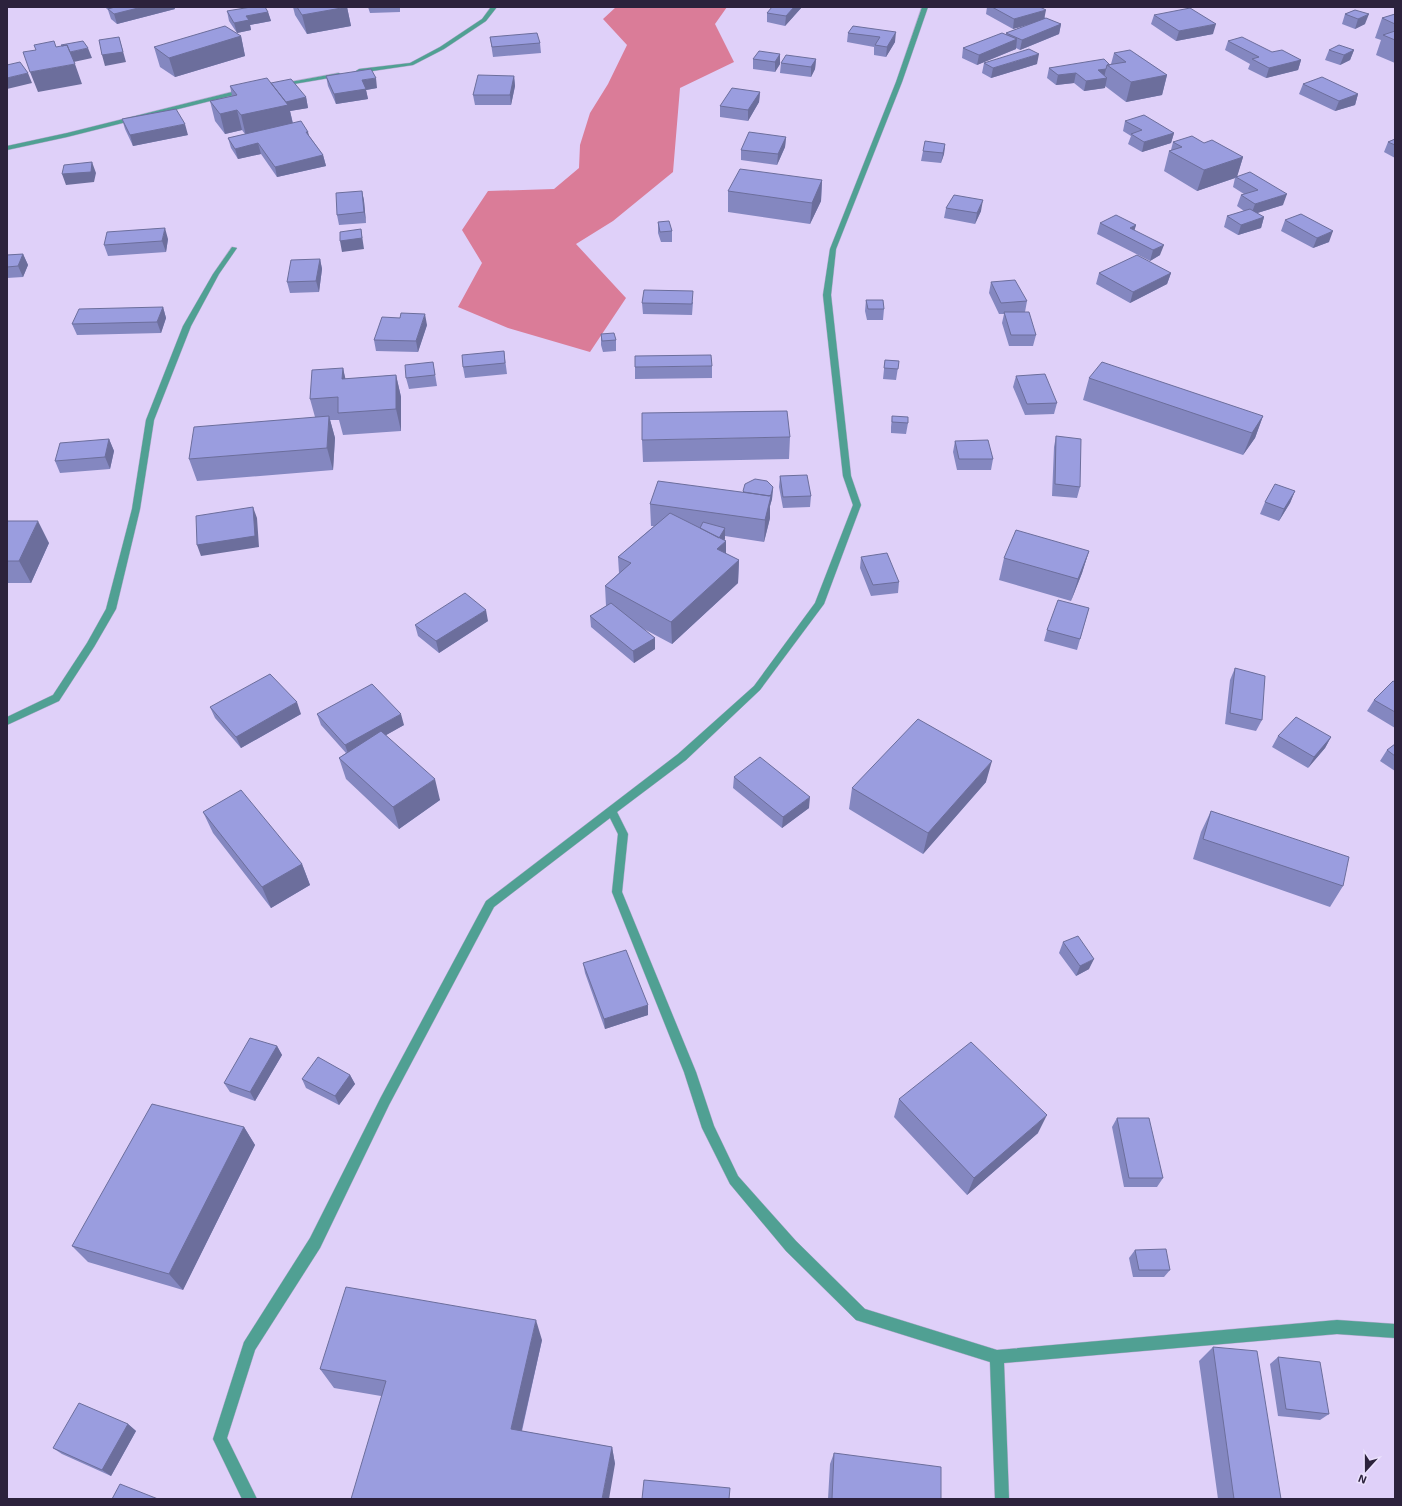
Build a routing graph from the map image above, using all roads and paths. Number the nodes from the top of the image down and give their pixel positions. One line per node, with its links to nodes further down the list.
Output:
1 (494, 7): 3 (street)
2 (925, 7): 10 (street)
3 (355, 72)
4 (347, 73): 5 (street)
5 (277, 85)
6 (254, 89): 7 (street)
7 (7, 148)
8 (234, 248): 9 (street)
9 (7, 721)
10 (612, 812): 12 (street); 13 (street)
11 (1395, 1332): 12 (street)
12 (997, 1357): 14 (street)
13 (250, 1499)
14 (1002, 1499)

